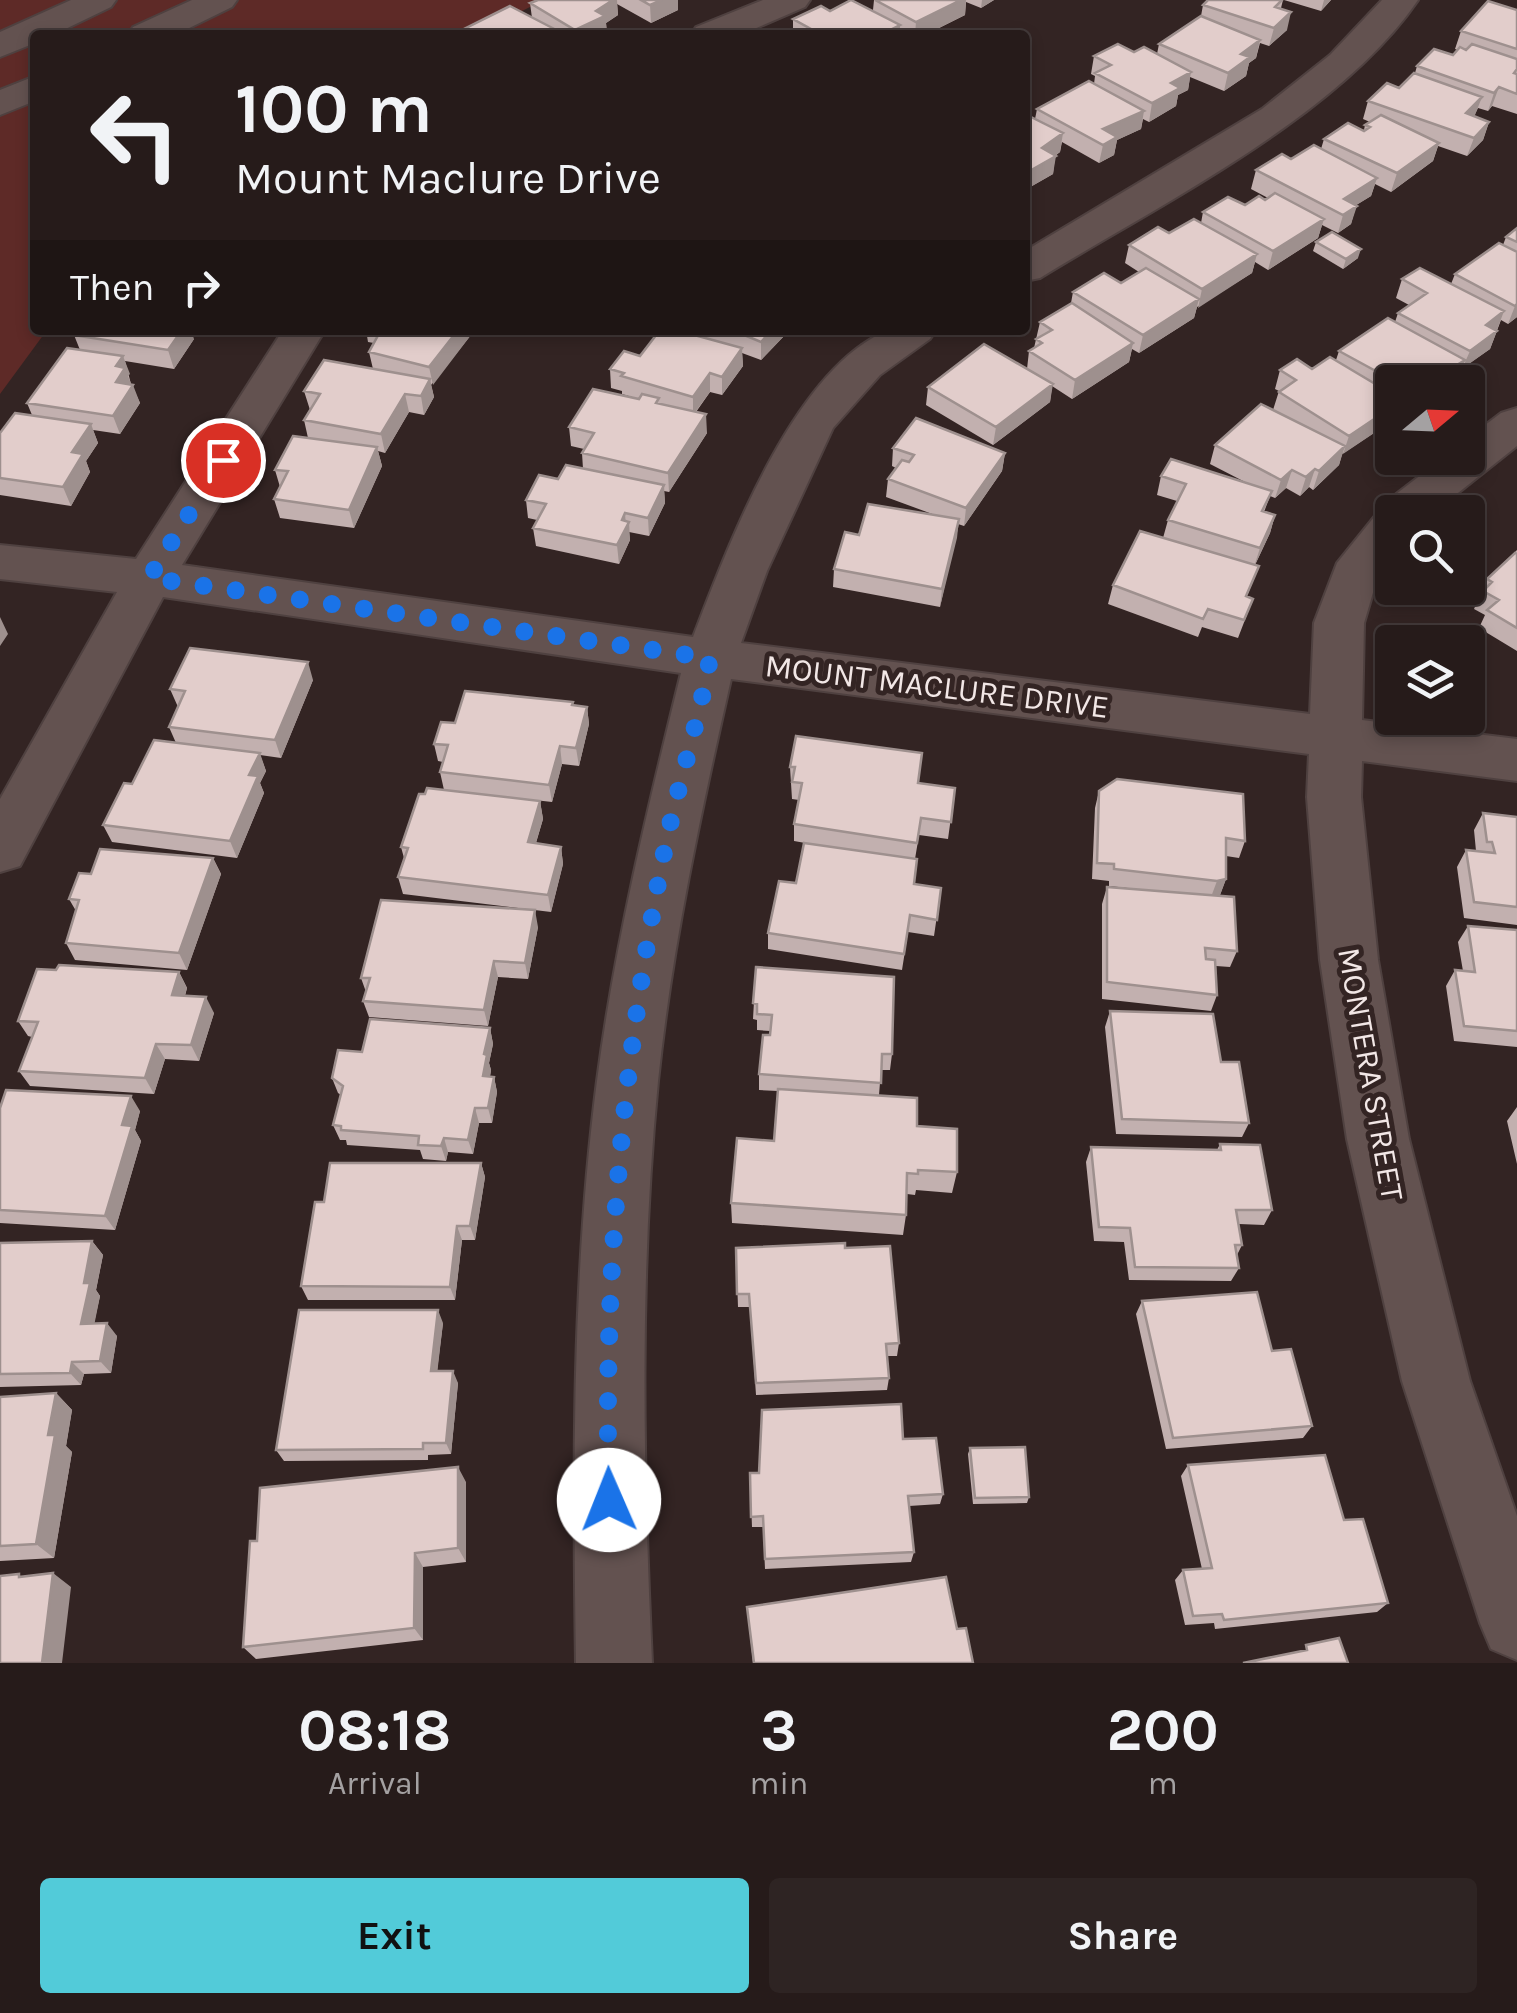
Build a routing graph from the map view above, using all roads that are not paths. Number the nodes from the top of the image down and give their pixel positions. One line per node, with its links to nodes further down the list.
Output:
1 (100, 0): 5 (street)
2 (220, 0): 6 (street)
3 (794, 0): 7 (street)
4 (1401, 0): 12 (street)
5 (35, 30)
6 (157, 30)
7 (721, 30)
8 (30, 32): 9 (street)
9 (0, 46)
10 (30, 89): 11 (street)
11 (0, 104)
12 (1030, 266)
13 (301, 335): 19 (street)
14 (908, 335): 20 (street)
15 (1517, 423): 16 (street)
16 (1426, 495)
17 (1375, 545): 21 (street, MONTERA STREET)
18 (0, 562): 19 (street, MOUNT MACLURE DRIVE)
19 (149, 578): 20 (street, MOUNT MACLURE DRIVE); 23 (street)
20 (710, 658): 21 (street, MOUNT MACLURE DRIVE); 25 (street)
21 (1333, 734): 22 (street, MOUNT MACLURE DRIVE); 24 (street, MONTERA STREET)
22 (1517, 760)
23 (0, 850)
24 (1517, 1624)
25 (614, 1663)

